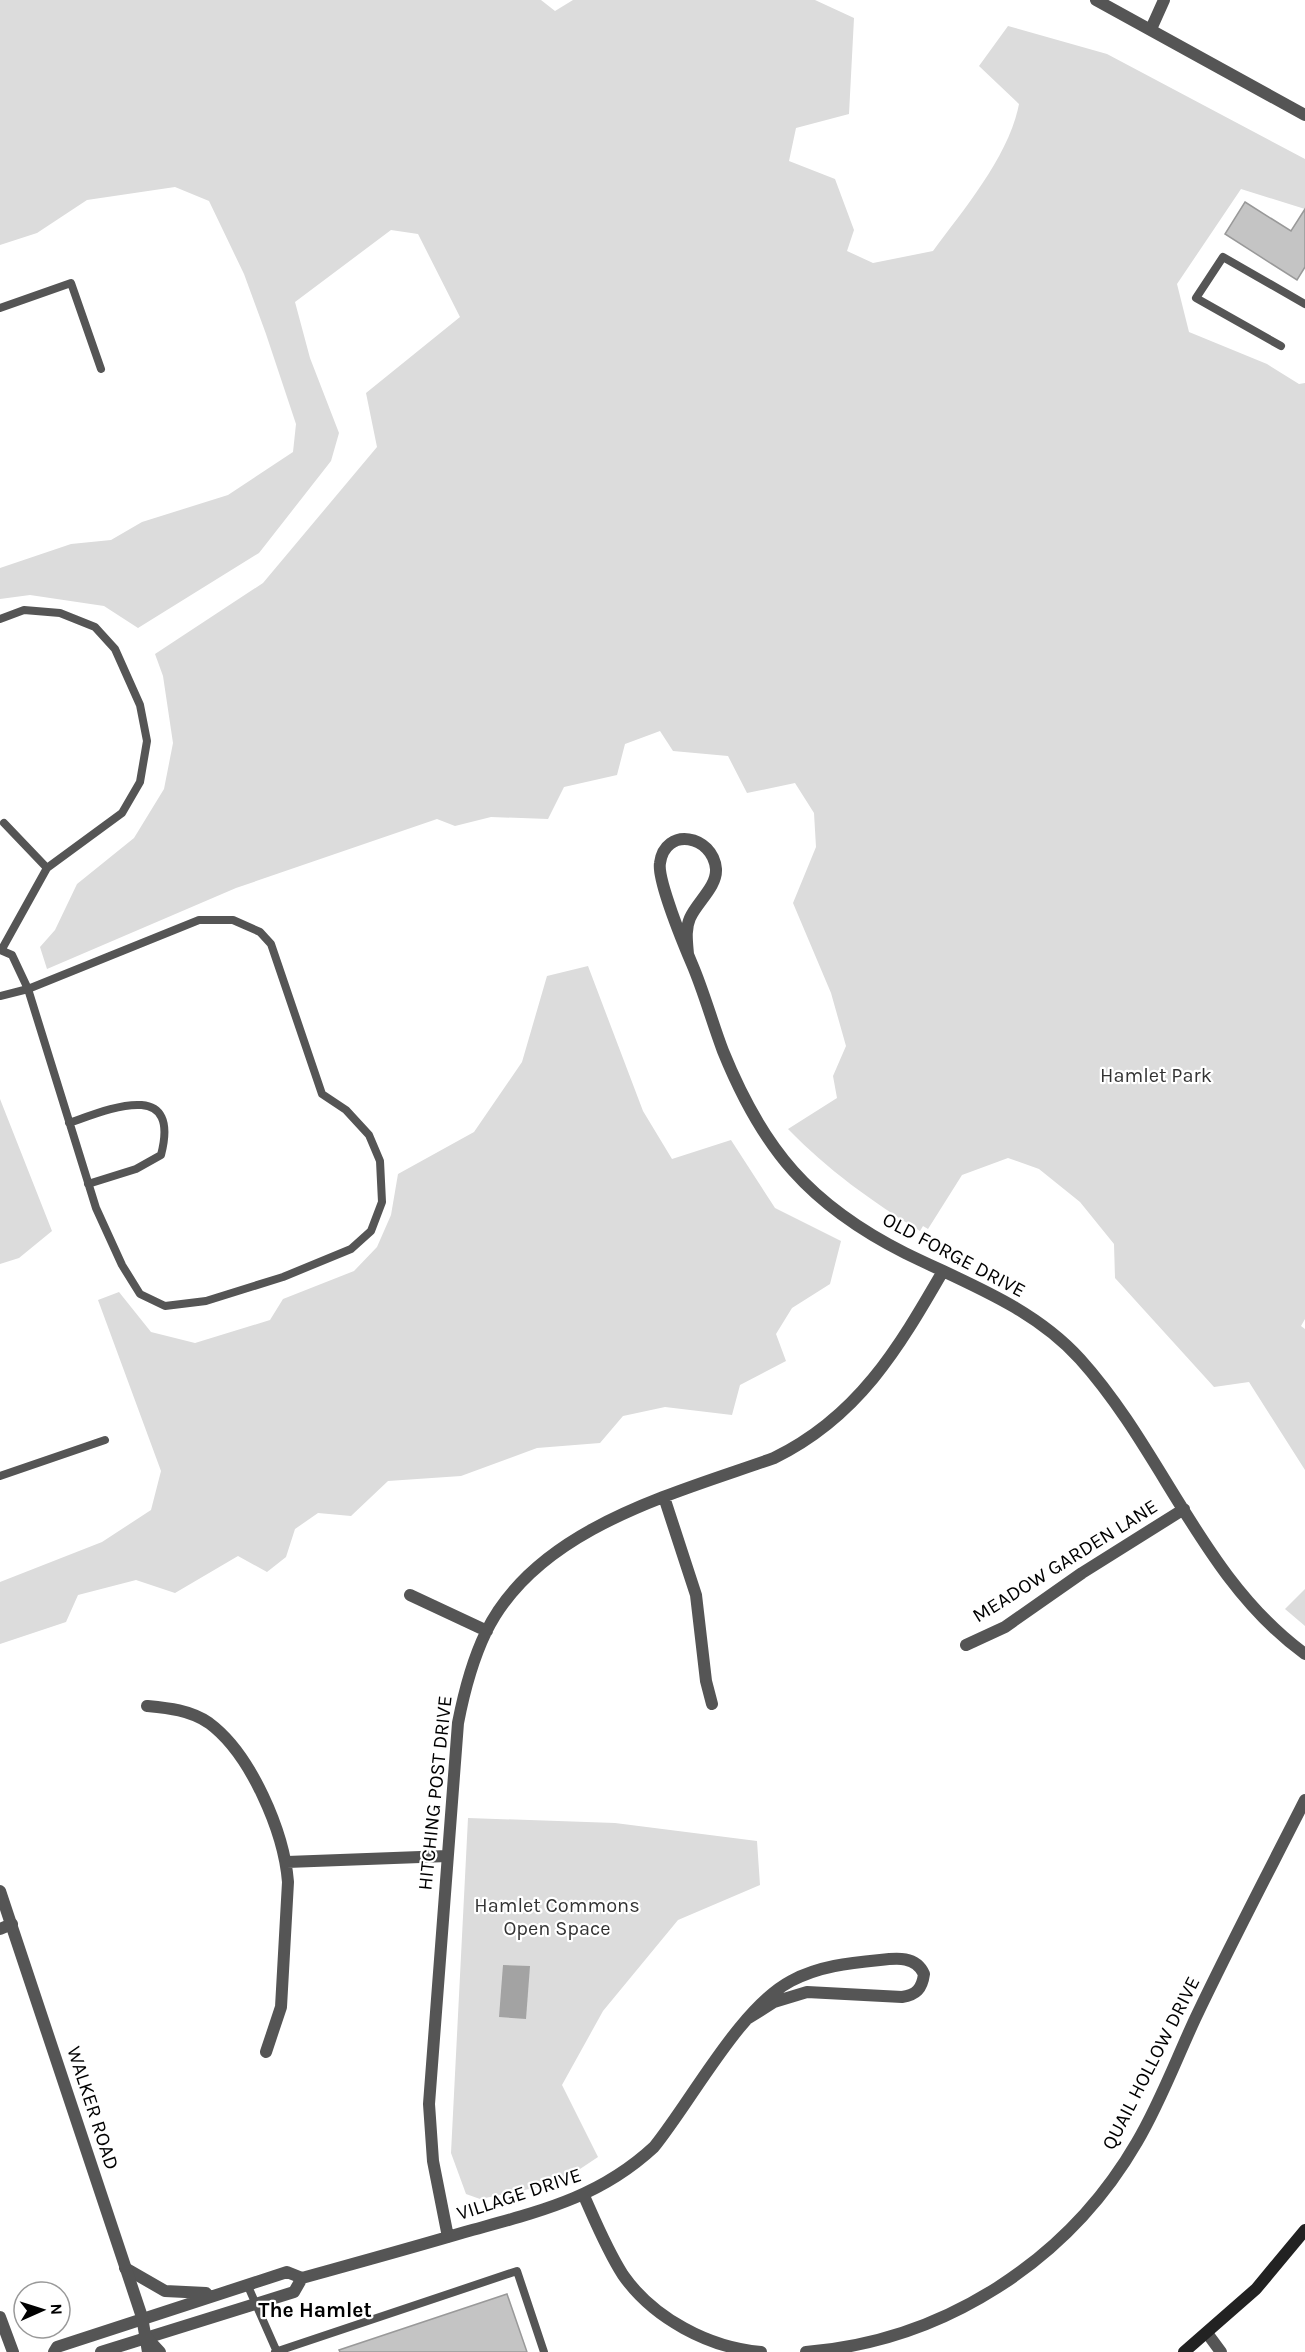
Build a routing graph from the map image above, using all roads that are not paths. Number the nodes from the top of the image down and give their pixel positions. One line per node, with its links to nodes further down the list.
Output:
1 (1096, 0): 3 (street)
2 (1164, 0): 3 (street)
3 (1151, 29): 4 (street)
4 (1305, 115)
5 (1305, 304): 7 (lane)
6 (0, 308): 8 (lane)
7 (1281, 346)
8 (101, 369)
9 (0, 619): 11 (lane)
10 (4, 823): 11 (lane)
11 (47, 868): 12 (lane)
12 (1, 949): 14 (lane)
13 (688, 954): 13 (street, OLD FORGE DRIVE); 18 (street, OLD FORGE DRIVE)
14 (28, 990): 15 (lane); 16 (lane); 17 (lane)
15 (0, 996)
16 (69, 1123): 17 (lane); 17 (lane)
17 (88, 1184)
18 (943, 1271): 21 (street, HITCHING POST DRIVE); 22 (street, OLD FORGE DRIVE)
19 (105, 1440): 20 (lane)
20 (0, 1476)
21 (664, 1497): 24 (street, HITCHING POST DRIVE); 27 (street)
22 (1184, 1509): 25 (street, MEADOW GARDEN LANE); 26 (street, OLD FORGE DRIVE)
23 (410, 1595): 24 (street)
24 (487, 1631): 30 (street, HITCHING POST DRIVE)
25 (966, 1645)
26 (1305, 1654)
27 (712, 1704)
28 (147, 1706): 31 (street)
29 (1305, 1800): 56 (street, QUAIL HOLLOW DRIVE)
30 (447, 1856): 31 (street); 38 (street, HITCHING POST DRIVE)
31 (287, 1862): 35 (street)
32 (0, 1891): 33 (street, WALKER ROAD)
33 (6, 1927): 39 (street, WALKER ROAD)
34 (747, 2019): 34 (street, VILLAGE DRIVE); 36 (street, VILLAGE DRIVE)
35 (266, 2052)
36 (584, 2196): 38 (street, VILLAGE DRIVE); 55 (street)
37 (1305, 2230): 46 (main road)
38 (448, 2237): 40 (street, VILLAGE DRIVE)
39 (125, 2268): 42 (street); 45 (street, WALKER ROAD)
40 (302, 2278): 41 (street, VILLAGE DRIVE); 43 (street, VILLAGE DRIVE)
41 (248, 2284): 42 (street, VILLAGE DRIVE); 43 (lane)
42 (216, 2294): 45 (street, VILLAGE DRIVE)
43 (256, 2302): 47 (street, VILLAGE DRIVE); 53 (lane)
44 (0, 2317): 48 (street)
45 (142, 2317): 47 (street, WALKER ROAD); 49 (street, VILLAGE DRIVE)
46 (1208, 2333): 57 (main road); 58 (street)
47 (147, 2337): 50 (street, VILLAGE DRIVE); 51 (street, WALKER ROAD); 52 (street, WALKER ROAD)
48 (13, 2352)
49 (54, 2352)
50 (101, 2352)
51 (148, 2352)
52 (160, 2352)
53 (276, 2352): 54 (lane)
54 (544, 2352)
55 (761, 2352)
56 (806, 2352)
57 (1184, 2352)
58 (1221, 2352)

